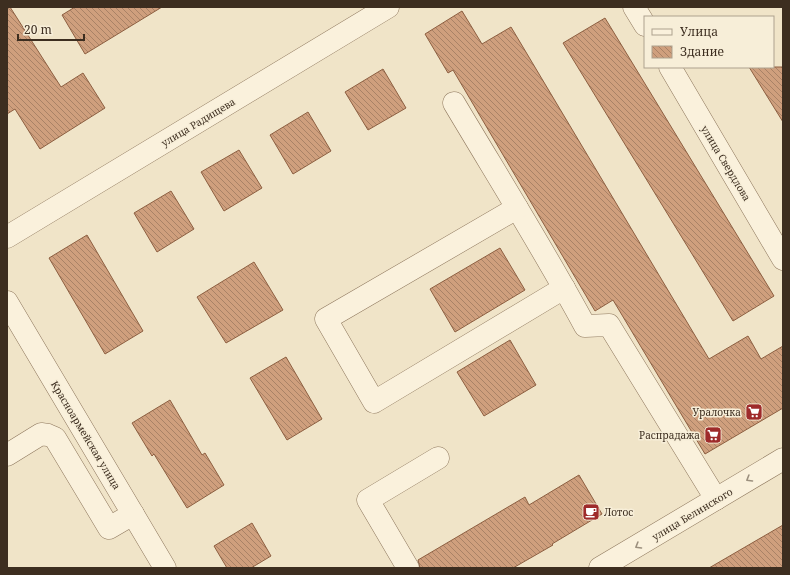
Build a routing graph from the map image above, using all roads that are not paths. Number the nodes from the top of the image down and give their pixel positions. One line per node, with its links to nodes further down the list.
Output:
1 (388, 7): 7 (street, улица Радищева)
2 (634, 7): 3 (street)
3 (644, 23)
4 (671, 68): 8 (street, улица Свердлова)
5 (454, 103): 6 (street)
6 (517, 208): 9 (street); 9 (street)
7 (7, 237)
8 (783, 259)
9 (564, 288): 14 (street)
10 (7, 302): 15 (street, Красноармейская улица)
11 (7, 455): 15 (street)
12 (438, 458): 17 (street)
13 (783, 460): 14 (street, улица Белинского, one-way to 14)
14 (716, 499): 18 (street, улица Белинского, one-way to 18)
15 (133, 514): 16 (street, Красноармейская улица)
16 (165, 568)
17 (408, 568)
18 (600, 568)

